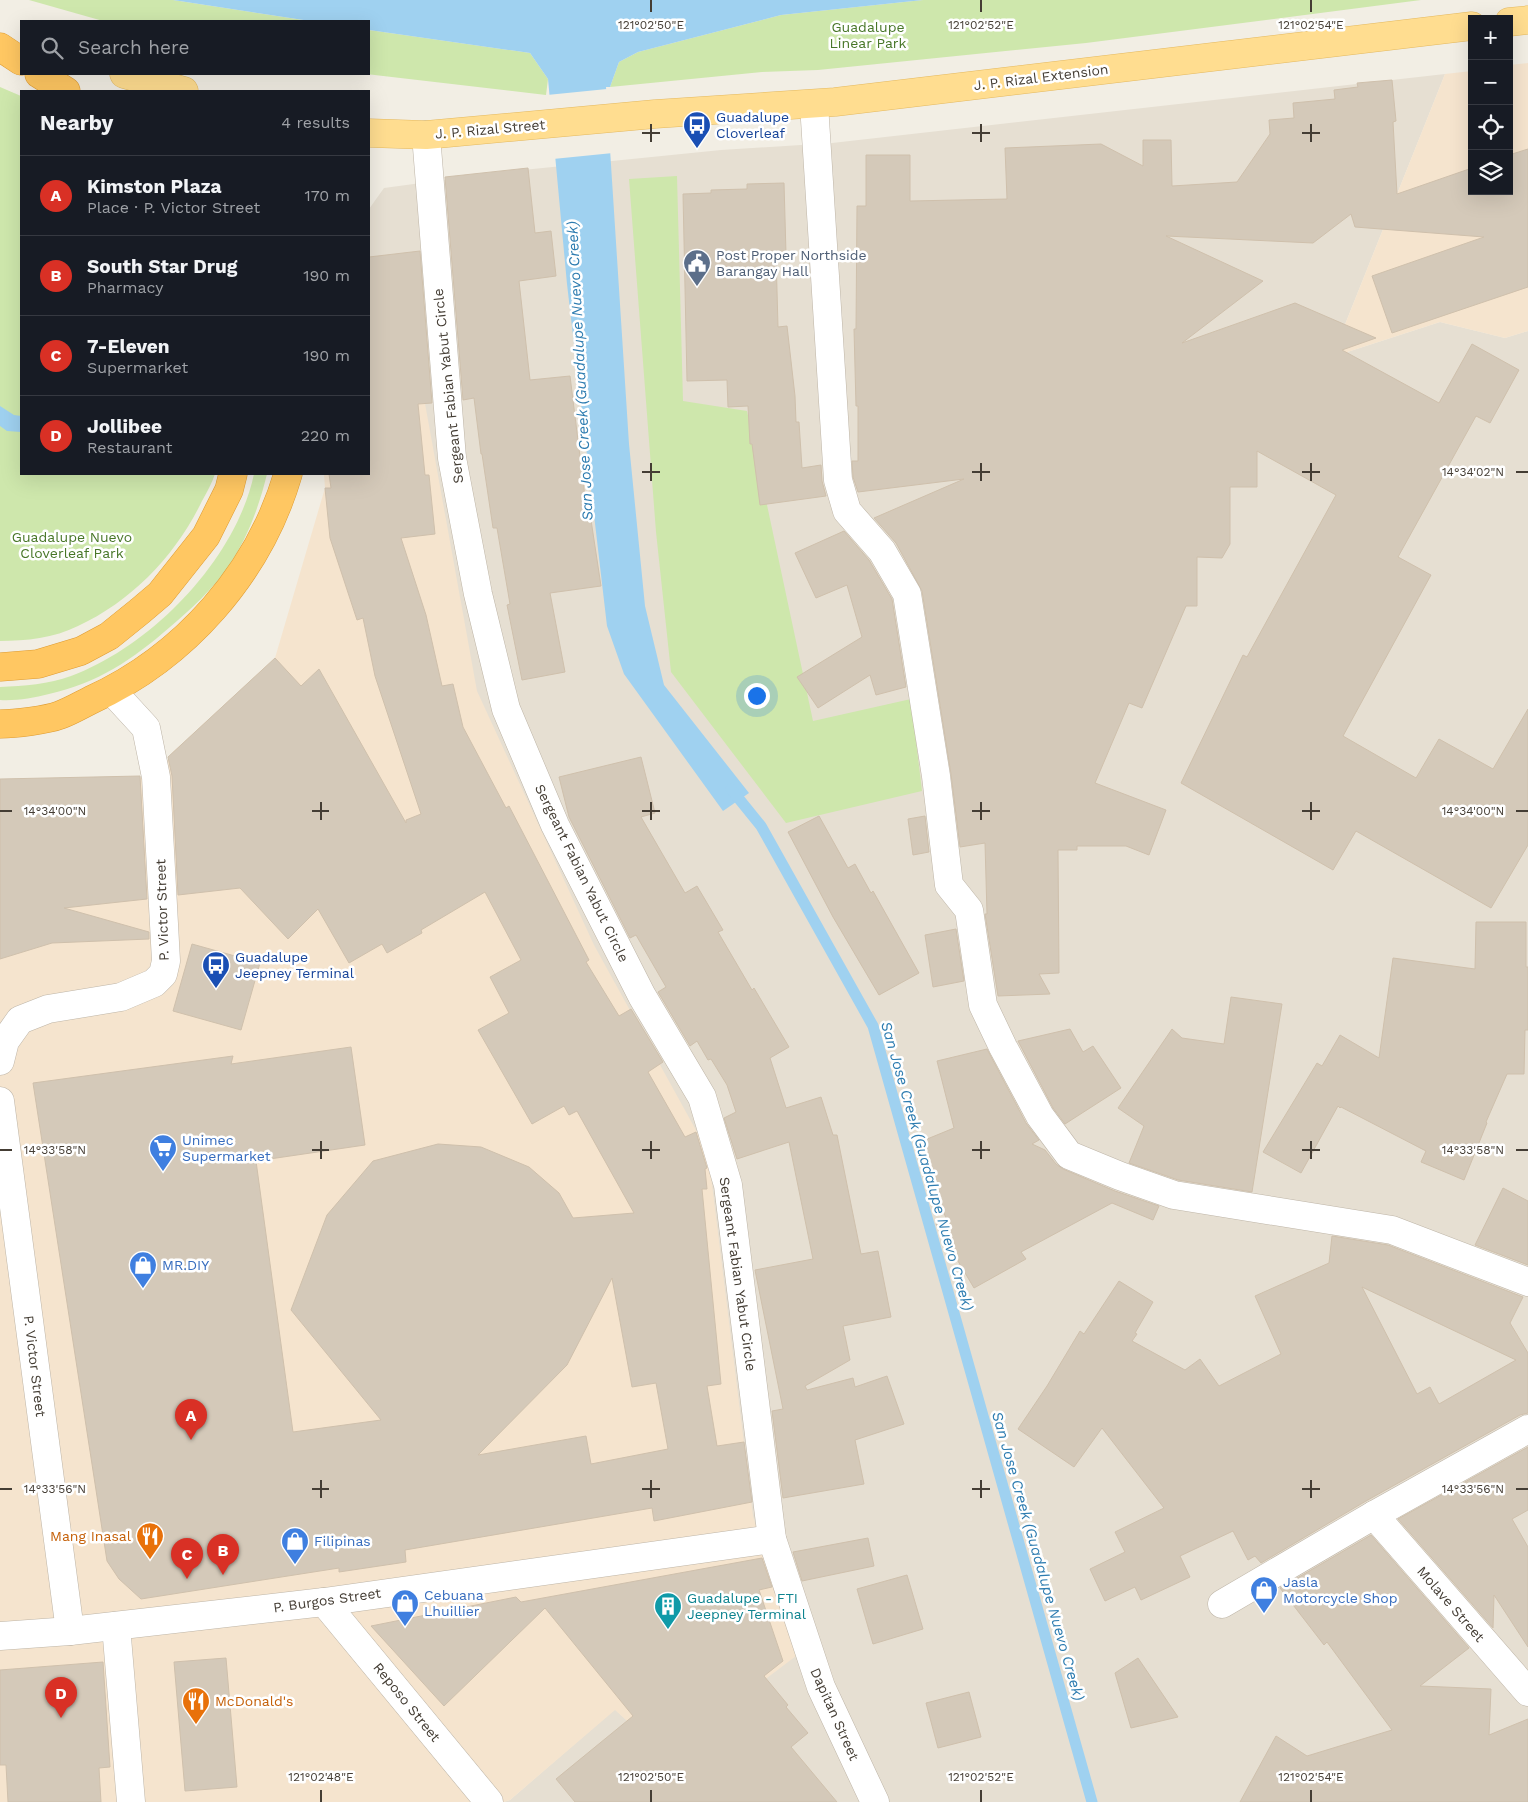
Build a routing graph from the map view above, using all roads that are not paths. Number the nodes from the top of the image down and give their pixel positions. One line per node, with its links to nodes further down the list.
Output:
1 (1528, 20): 2 (main road)
2 (1513, 22)
3 (1468, 26): 12 (main road, J. P. Rizal Extension)
4 (0, 40): 5 (main road)
5 (20, 46)
6 (0, 47): 7 (highway)
7 (20, 60)
8 (41, 75): 10 (highway)
9 (128, 75): 11 (main road)
10 (64, 90)
11 (180, 90)
12 (814, 104): 13 (main road, J. P. Rizal Extension); 23 (street)
13 (610, 119): 15 (main road, J. P. Rizal Street)
14 (370, 133): 15 (main road, J. P. Rizal Street)
15 (426, 135): 26 (street, Sergeant Fabian Yabut Circle)
16 (233, 475): 18 (highway)
17 (288, 475): 19 (highway)
18 (0, 667)
19 (112, 691): 20 (highway); 21 (street, P. Victor Street)
20 (0, 724)
21 (0, 1061)
22 (0, 1101): 30 (street, P. Victor Street)
23 (1528, 1282)
24 (1528, 1429): 25 (street)
25 (1374, 1515): 28 (street); 32 (street, Molave Street)
26 (772, 1539): 27 (street, P. Burgos Street); 35 (street, Dapitan Street)
27 (324, 1602): 29 (street, P. Burgos Street); 34 (street, Reposo Street)
28 (1222, 1604)
29 (116, 1626): 30 (street, P. Burgos Street); 33 (street)
30 (70, 1631): 31 (street, P. Burgos Street)
31 (0, 1636)
32 (1528, 1692)
33 (132, 1802)
34 (489, 1802)
35 (875, 1802)

